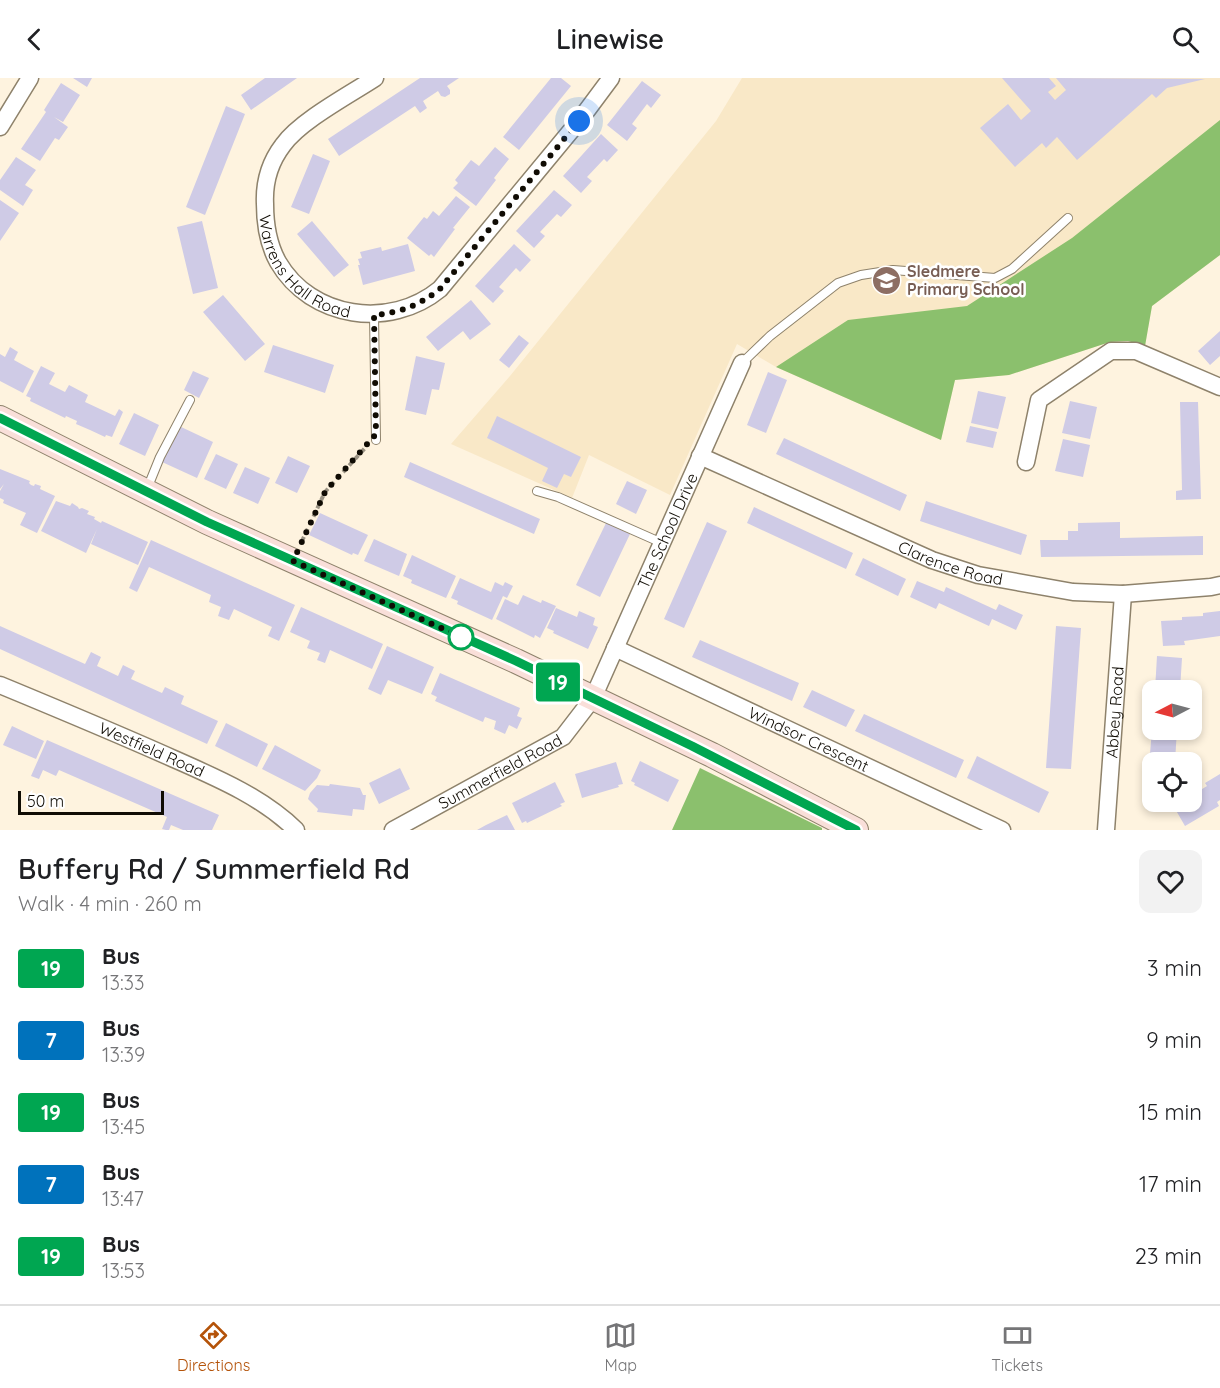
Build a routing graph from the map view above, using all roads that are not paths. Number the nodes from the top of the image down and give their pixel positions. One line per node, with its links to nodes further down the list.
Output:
1 (30, 78): 4 (street)
2 (375, 78): 6 (street, Warrens Hall Road)
3 (611, 78): 6 (street, Warrens Hall Road)
4 (2, 117)
5 (1068, 218): 7 (lane)
6 (374, 315): 11 (lane)
7 (742, 363): 12 (street, The School Drive)
8 (1220, 387): 13 (street)
9 (190, 400): 15 (lane)
10 (0, 418): 15 (street)
11 (376, 437)
12 (700, 456): 16 (street, The School Drive); 18 (street, Clarence Road)
13 (1026, 462)
14 (537, 491): 16 (lane)
15 (146, 492): 21 (street)
16 (662, 543): 19 (street, The School Drive)
17 (1220, 585): 18 (street, Clarence Road)
18 (1123, 594): 26 (street, Abbey Road)
19 (615, 648): 21 (street, The School Drive); 25 (street, Windsor Crescent)
20 (0, 684): 22 (street, Westfield Road)
21 (593, 698): 23 (street, Summerfield Road); 24 (street)
22 (296, 830)
23 (393, 830)
24 (856, 830)
25 (1002, 830)
26 (1106, 830)

